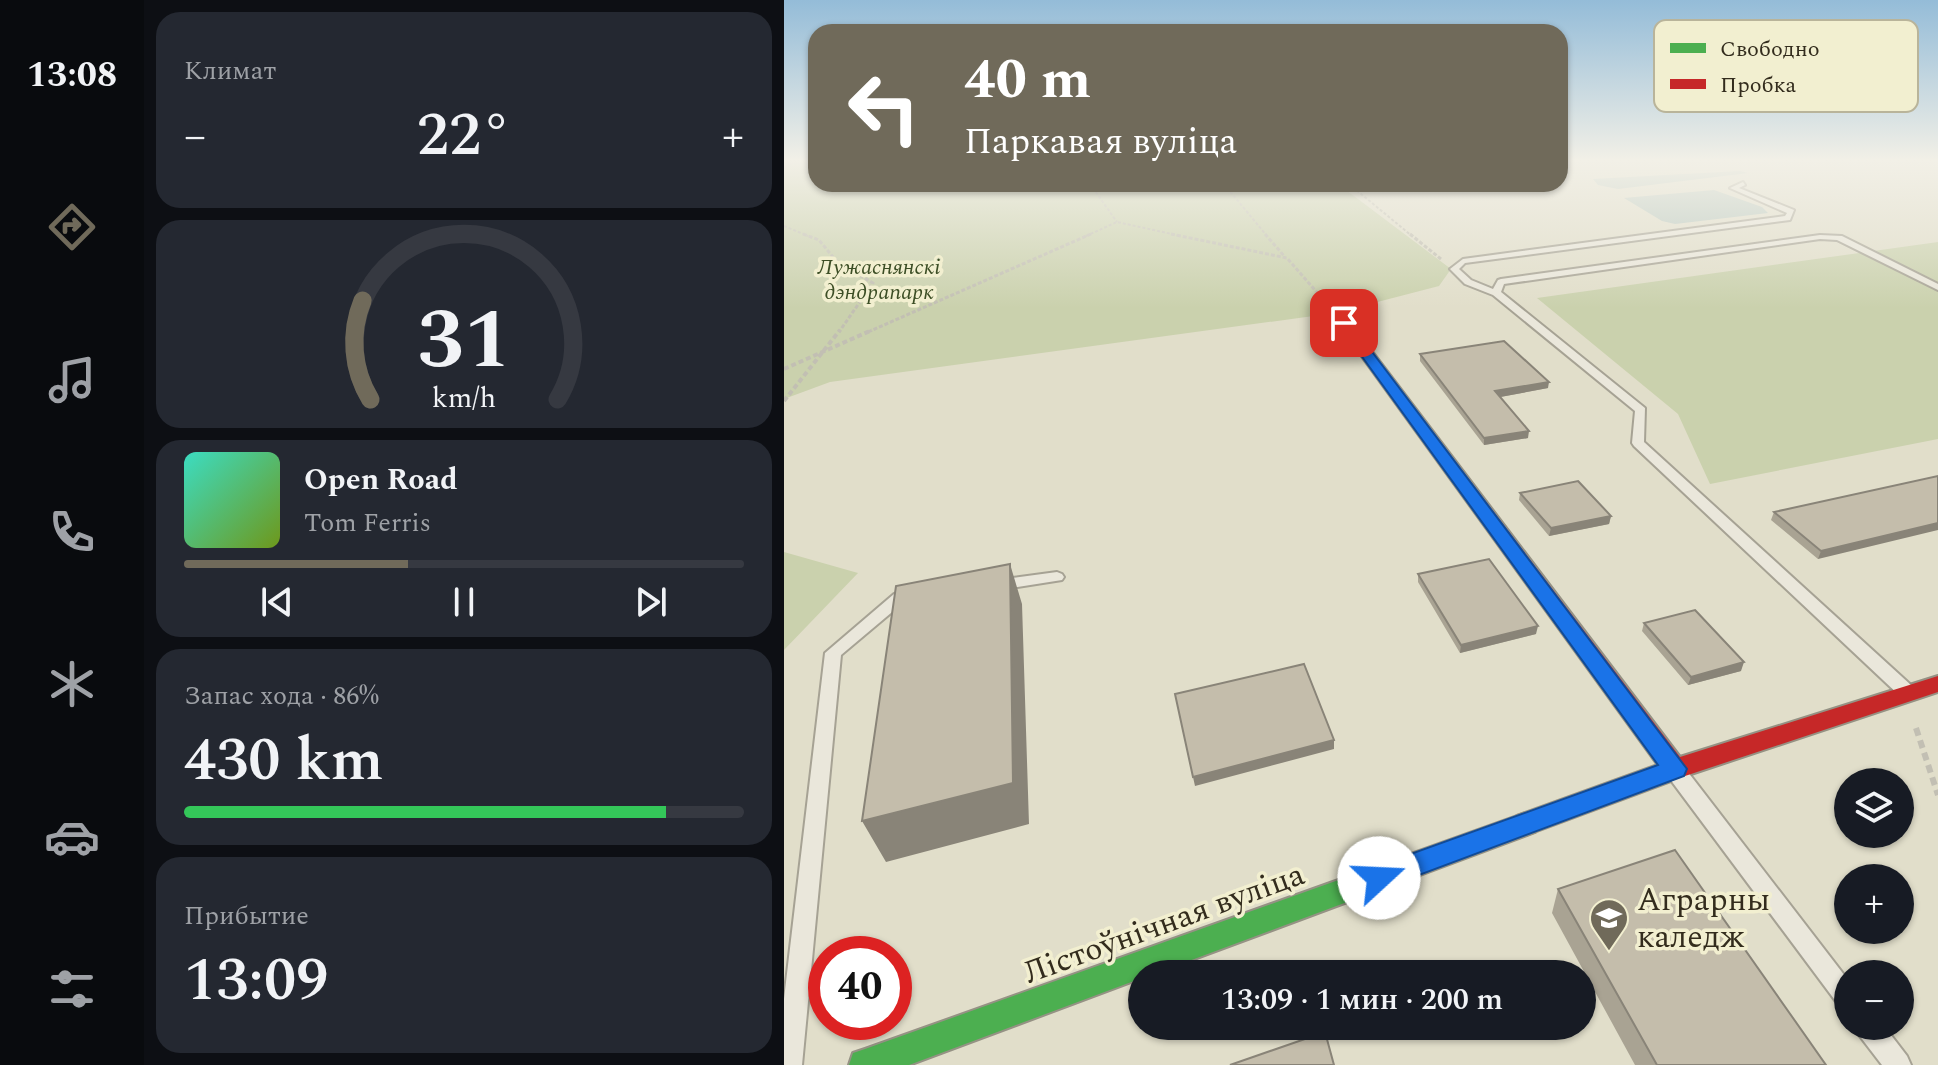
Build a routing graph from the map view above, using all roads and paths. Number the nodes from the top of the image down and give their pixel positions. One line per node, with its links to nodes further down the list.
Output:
1 (1108, 209): 5 (path)
2 (1245, 209): 7 (path)
3 (1380, 209): 8 (path)
4 (1783, 209): 8 (lane)
5 (1117, 222): 7 (path); 12 (path)
6 (784, 226): 12 (path)
7 (1287, 258): 11 (path)
8 (1454, 269): 10 (lane)
9 (1938, 287): 10 (lane)
10 (1496, 293): 19 (lane)
11 (1348, 318): 20 (street)
12 (825, 352): 13 (path); 14 (path)
13 (784, 369)
14 (784, 401)
15 (1057, 577): 16 (lane)
16 (978, 587)
17 (931, 594): 25 (lane)
18 (1938, 684): 19 (street, Лістоўнічная вуліца)
19 (1909, 694): 20 (street, Лістоўнічная вуліца); 21 (path)
20 (1675, 769): 22 (lane); 24 (street, Лістоўнічная вуліца)
21 (1938, 795)
22 (1834, 980)
23 (1879, 1040): 27 (lane)
24 (933, 1052): 26 (street, Лістоўнічная вуліца)
25 (789, 1065)
26 (865, 1065)
27 (1898, 1065)

